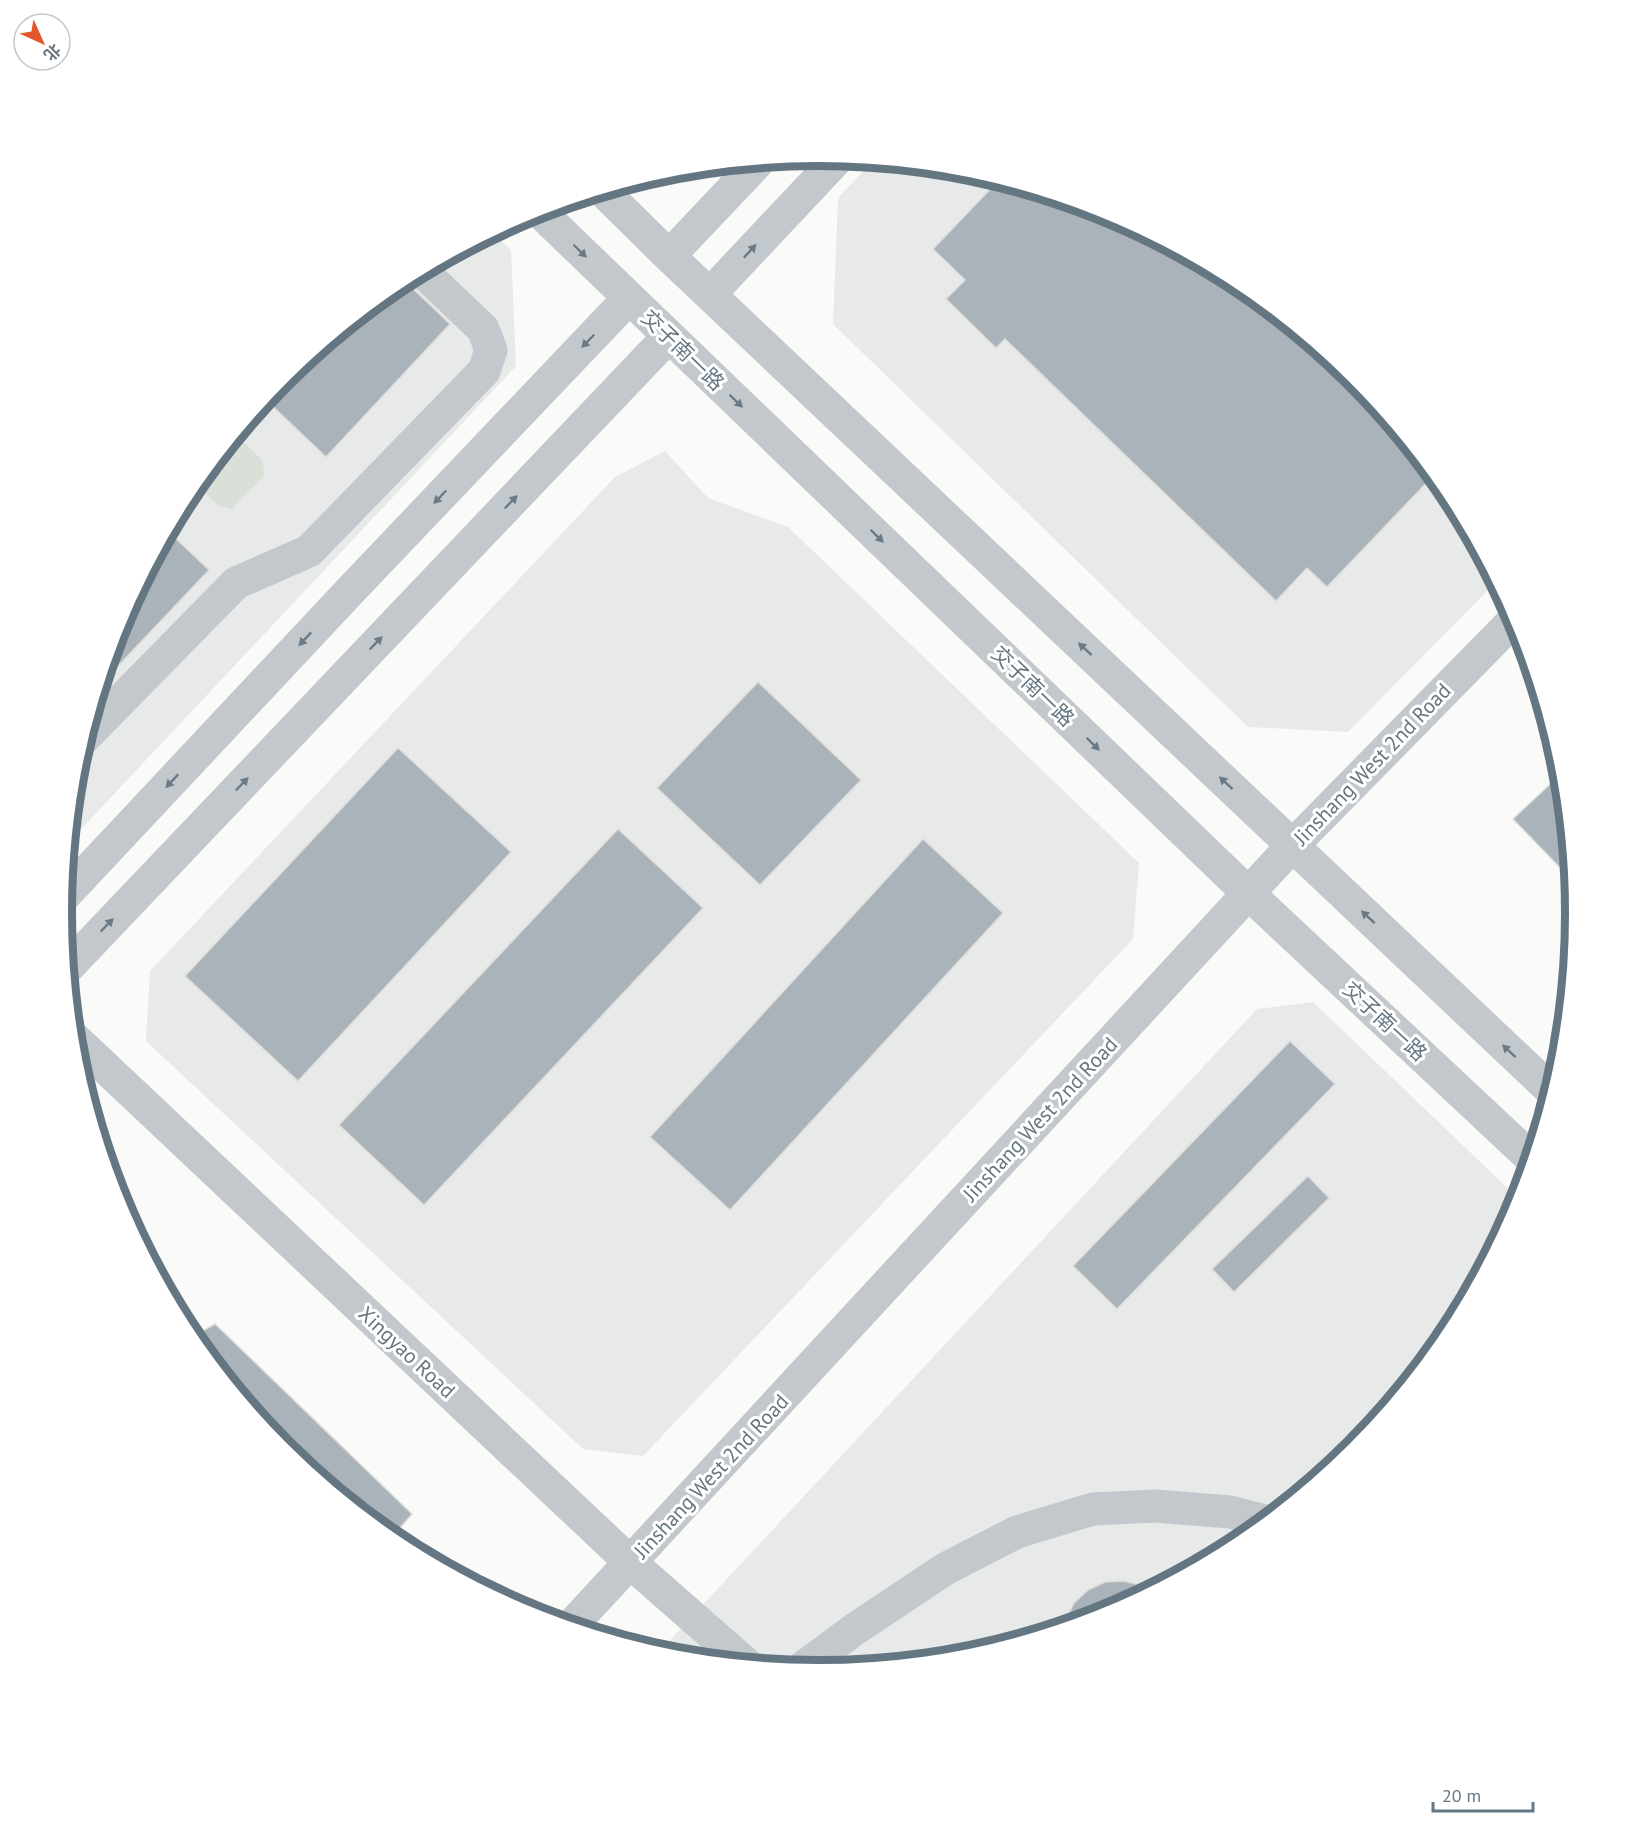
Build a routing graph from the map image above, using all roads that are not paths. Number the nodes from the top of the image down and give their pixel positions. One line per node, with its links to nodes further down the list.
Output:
1 (830, 166): 7 (street, one-way to 1)
2 (750, 170): 5 (street)
3 (609, 197): 5 (street)
4 (546, 218): 8 (street, 交子南一路, one-way to 8)
5 (669, 256): 7 (street)
6 (428, 277): 11 (street)
7 (710, 294): 12 (street, one-way to 7)
8 (629, 298): 9 (street, 交子南一路); 13 (street, one-way to 13)
9 (669, 336): 14 (street, 交子南一路, one-way to 14); 15 (street, one-way to 9)
10 (1507, 626): 12 (street, Jinshang West 2nd Road)
11 (96, 726)
12 (1292, 846): 14 (street, Jinshang West 2nd Road); 17 (street, one-way to 12)
13 (73, 886)
14 (1248, 893): 18 (street, 交子南一路); 20 (street, Jinshang West 2nd Road)
15 (74, 961)
16 (84, 1048): 20 (street, Xingyao Road)
17 (1545, 1084)
18 (1525, 1153)
19 (1255, 1518): 23 (street)
20 (631, 1563): 21 (street, Jinshang West 2nd Road); 22 (street, Xingyao Road)
21 (577, 1619)
22 (735, 1654)
23 (813, 1660)

